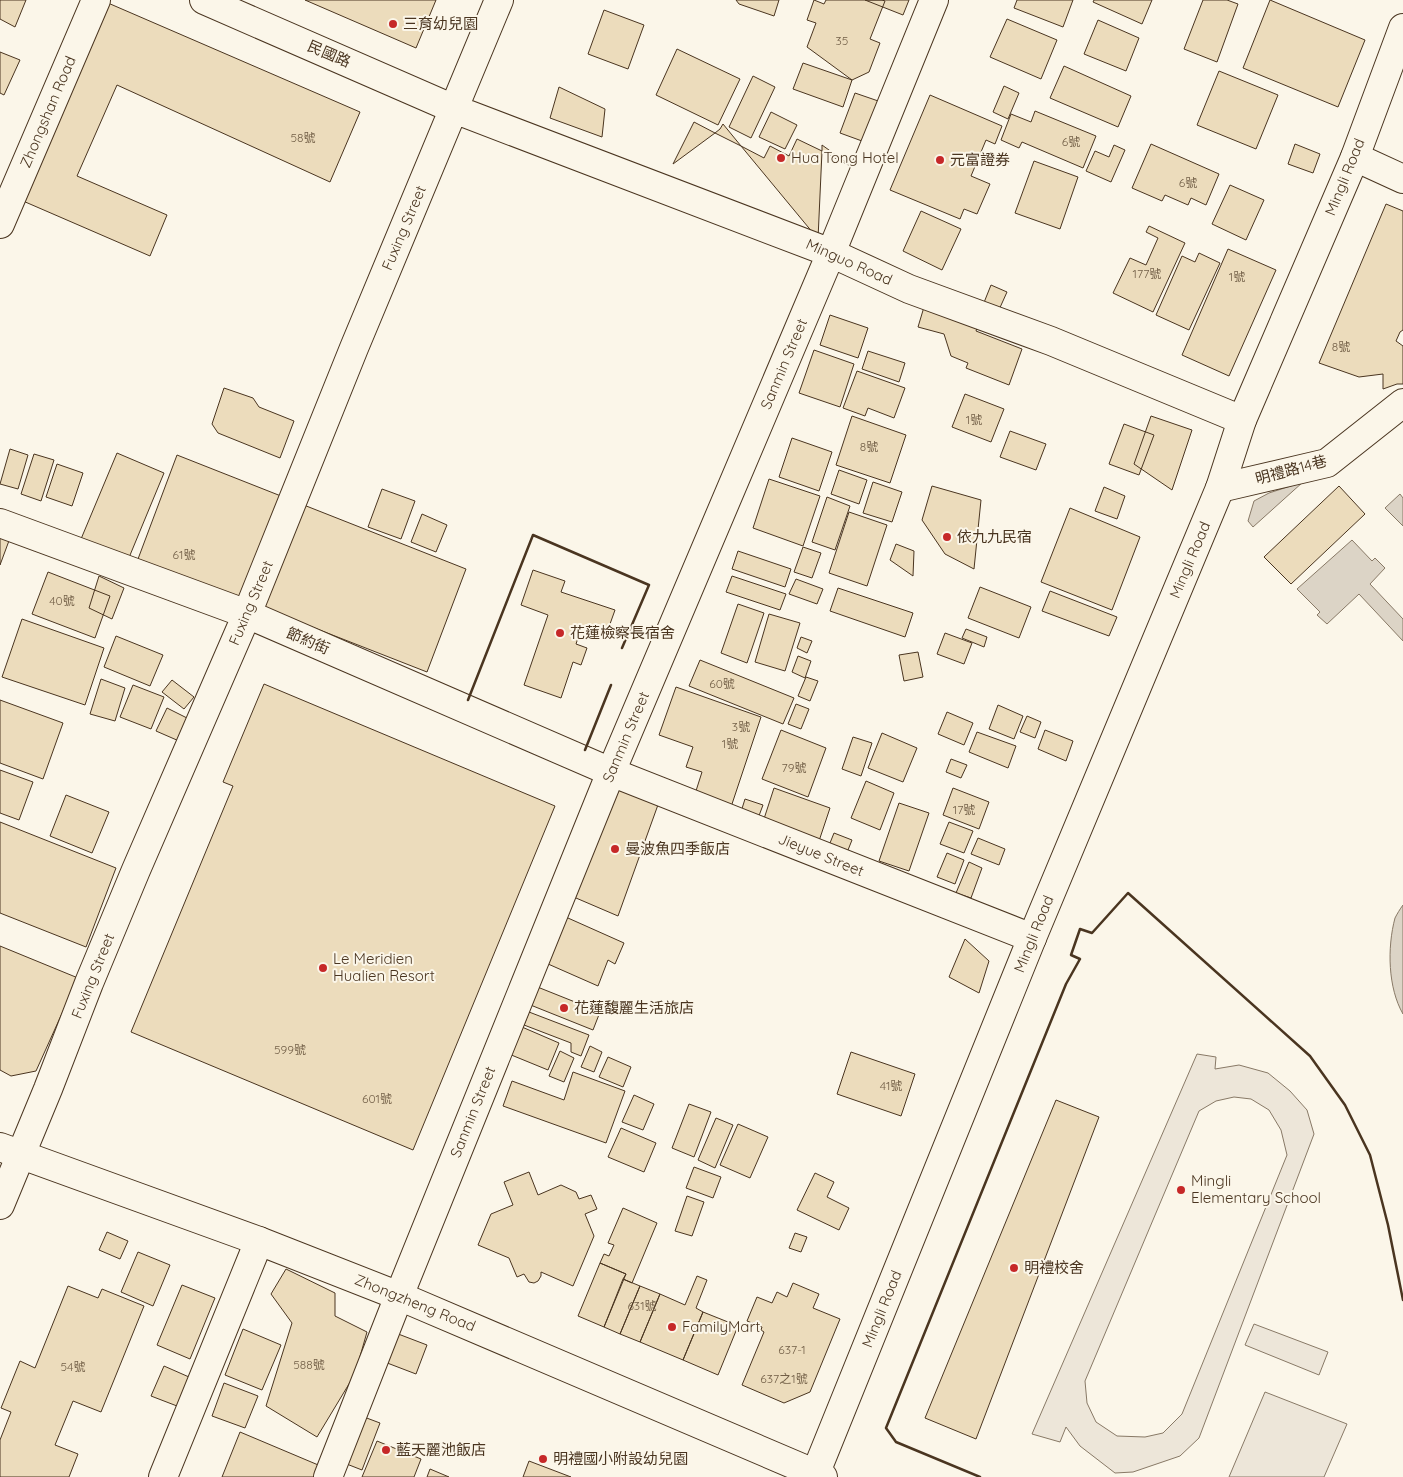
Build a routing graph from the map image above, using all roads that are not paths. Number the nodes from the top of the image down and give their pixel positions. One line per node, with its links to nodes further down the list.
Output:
1 (96, 0): 9 (street, Zhongshan Road)
2 (204, 0): 6 (street, 民國路)
3 (499, 0): 6 (street, Fuxing Street)
4 (934, 0): 10 (street, Sanmin Street)
5 (1403, 28): 7 (street, Mingli Road)
6 (454, 109): 10 (street, Minguo Road); 15 (street, Fuxing Street)
7 (1355, 157): 8 (street); 12 (street, Mingli Road)
8 (1403, 179)
9 (0, 224)
10 (831, 253): 12 (street, Minguo Road); 16 (street, Sanmin Street)
11 (1403, 403): 13 (street, 明禮路14巷)
12 (1242, 420): 13 (street, Mingli Road)
13 (1220, 488): 17 (street, Mingli Road)
14 (0, 523): 15 (street, 節約街)
15 (247, 614): 16 (street, 節約街); 18 (street, Fuxing Street)
16 (611, 772): 17 (street, Jieyue Street); 21 (street, Sanmin Street)
17 (1032, 938): 22 (street, Mingli Road)
18 (10, 1151): 19 (street, Fuxing Street); 20 (street, Zhongzheng Road)
19 (0, 1205)
20 (259, 1241): 21 (street, Zhongzheng Road); 23 (street)
21 (399, 1296): 22 (street, Zhongzheng Road); 24 (street, Sanmin Street)
22 (818, 1476)
23 (162, 1477)
24 (328, 1477)

